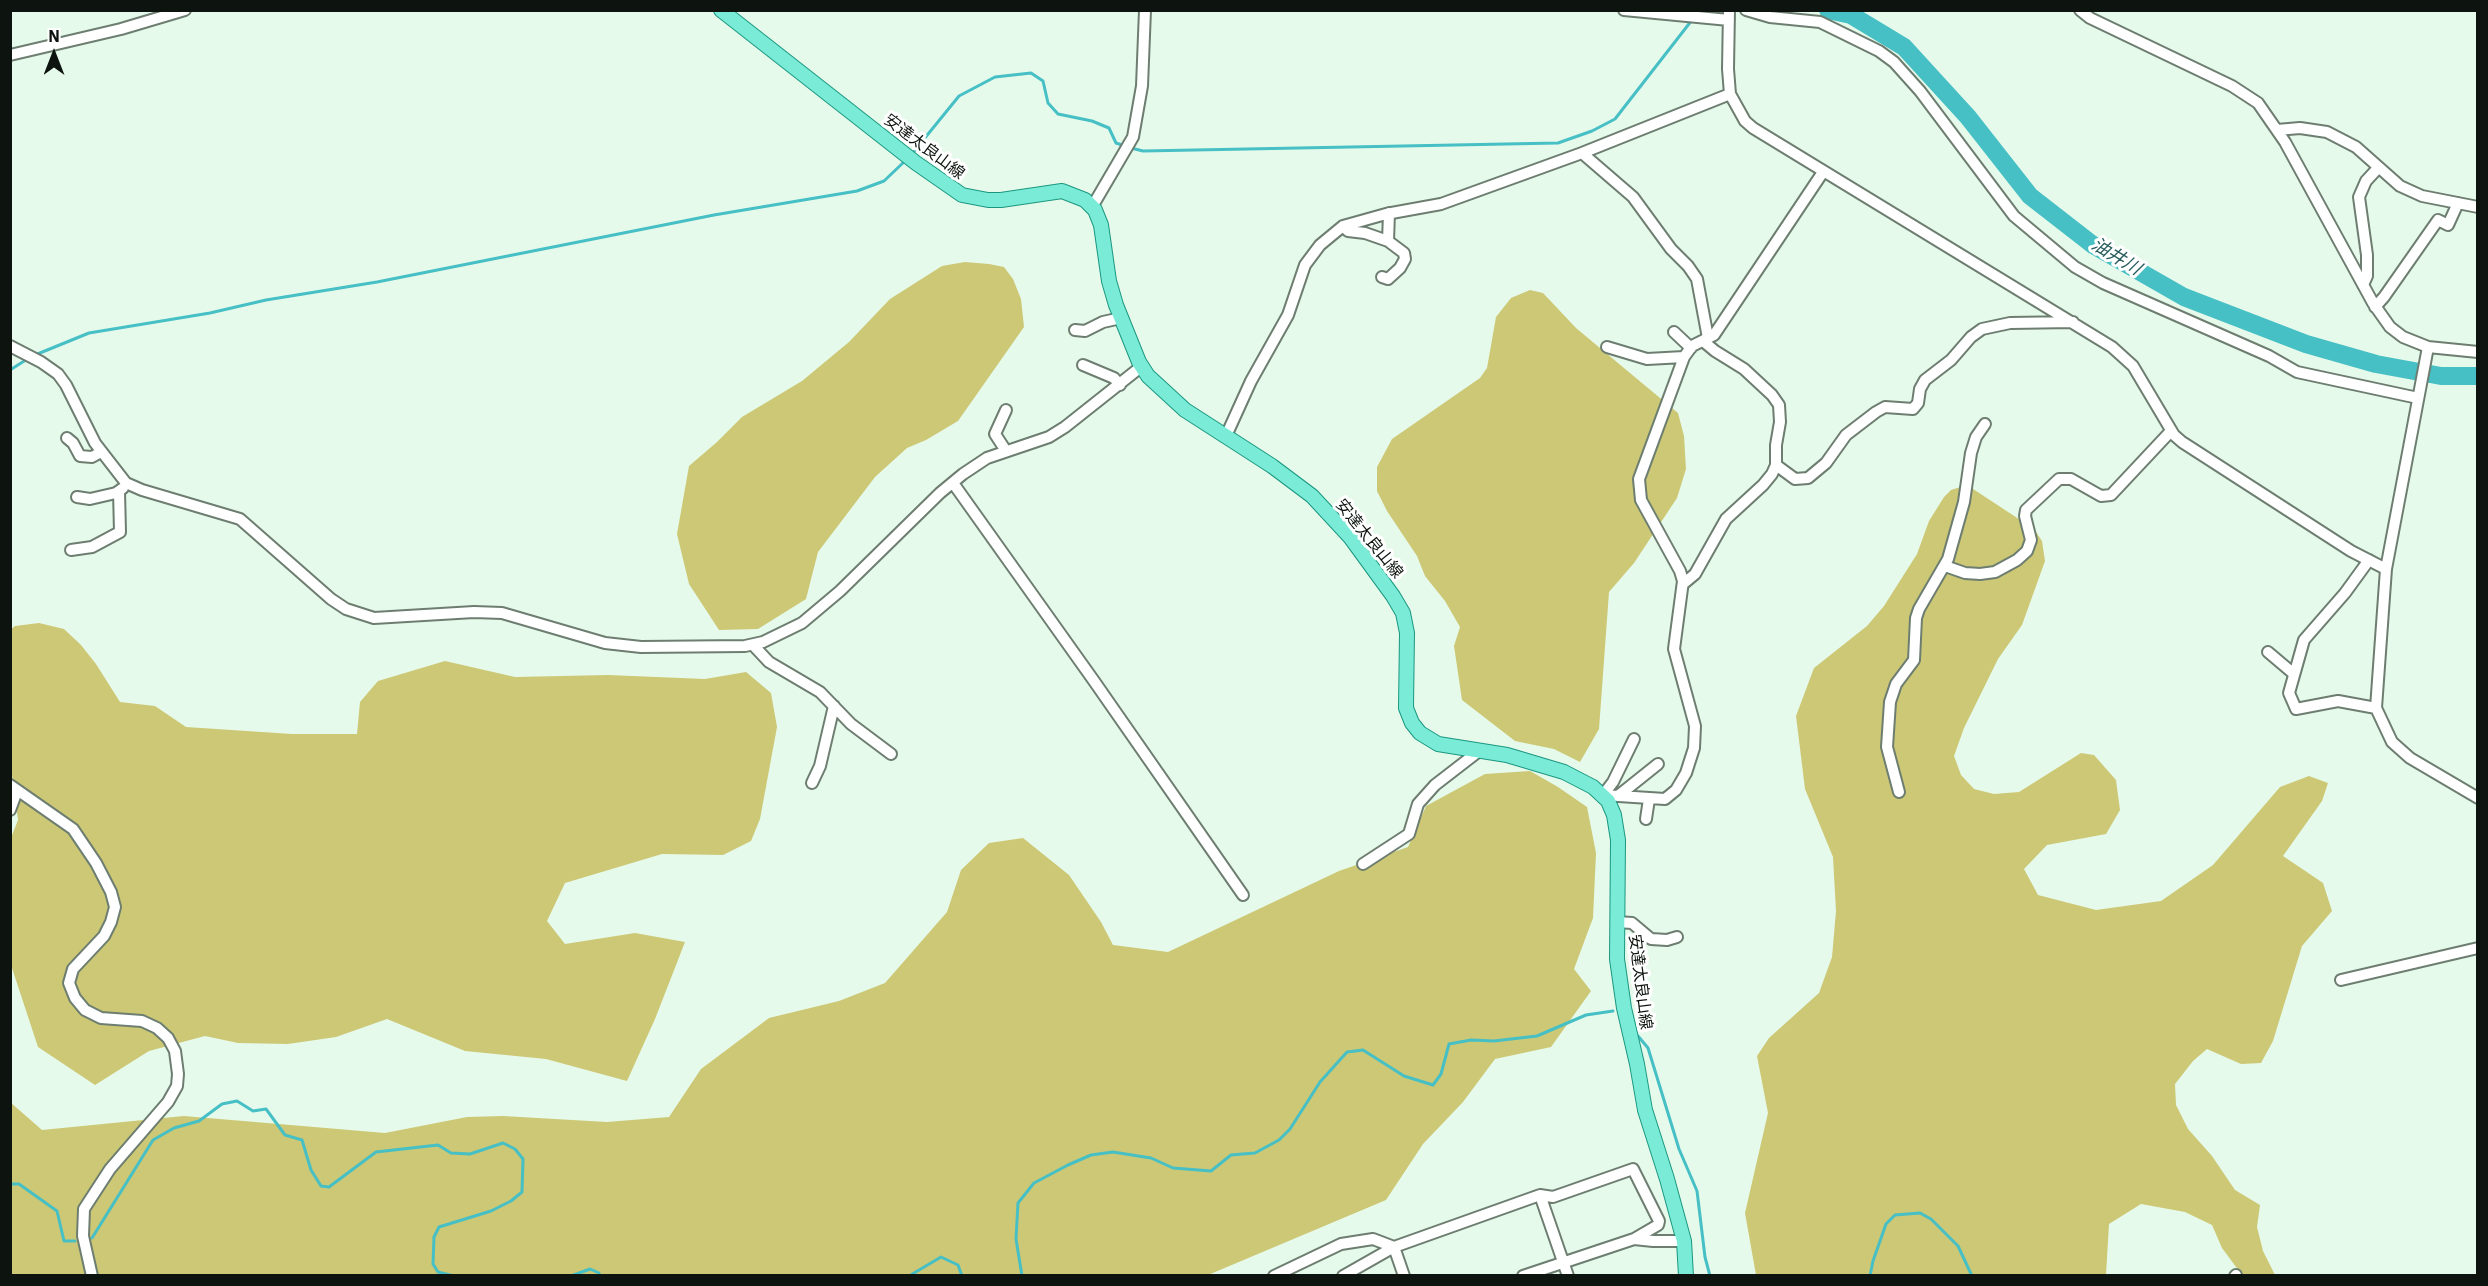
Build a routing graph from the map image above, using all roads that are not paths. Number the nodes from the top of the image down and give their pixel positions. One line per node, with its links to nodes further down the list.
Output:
1 (185, 10): 8 (street)
2 (721, 10): 15 (main road, 安達太良山線)
3 (1145, 10): 15 (street)
4 (1624, 10): 7 (street)
5 (1746, 10): 36 (street)
6 (2080, 10): 10 (street)
7 (1729, 15): 9 (street)
8 (10, 55)
9 (1730, 94): 11 (street); 13 (street)
10 (2277, 129): 12 (street); 21 (street)
11 (1582, 153): 17 (street); 27 (street)
12 (2378, 168): 14 (street); 21 (street)
13 (1824, 172): 24 (street); 27 (street)
14 (2458, 203): 16 (street); 22 (street)
15 (1092, 207): 23 (main road, 安達太良山線)
16 (2478, 207)
17 (1389, 213): 18 (street); 19 (street)
18 (1343, 226): 19 (street); 40 (street)
19 (1388, 241): 20 (street)
20 (1382, 277)
21 (2363, 285): 22 (street)
22 (2375, 307): 30 (street)
23 (1121, 318): 25 (street); 34 (main road, 安達太良山線)
24 (2073, 322): 39 (street); 44 (street)
25 (1075, 330)
26 (1674, 332): 31 (street)
27 (1706, 339): 31 (street); 44 (street)
28 (10, 346): 43 (street)
29 (1607, 347): 31 (street)
30 (2428, 347): 32 (street); 36 (street)
31 (1687, 352): 52 (street)
32 (2478, 352)
33 (1083, 365): 35 (street)
34 (1142, 366): 35 (street); 40 (main road, 安達太良山線)
35 (1120, 385): 42 (street)
36 (2419, 395): 51 (street)
37 (1006, 410): 42 (street)
38 (1985, 424): 50 (street)
39 (2171, 431): 49 (street); 50 (street)
40 (1226, 436): 59 (main road, 安達太良山線)
41 (67, 438): 43 (street)
42 (1006, 451): 45 (street)
43 (101, 452): 46 (street)
44 (1776, 465): 52 (street)
45 (953, 483): 53 (street); 72 (street)
46 (124, 488): 47 (street); 48 (street); 53 (street)
47 (77, 497)
48 (71, 550)
49 (2369, 560): 51 (street); 55 (street)
50 (1945, 566): 64 (street)
51 (2386, 569): 57 (street)
52 (1683, 584): 68 (street)
53 (753, 645): 56 (street)
54 (2268, 652): 55 (street)
55 (2294, 674): 57 (street)
56 (834, 706): 60 (street); 62 (street)
57 (2376, 708): 67 (street)
58 (1634, 739): 65 (street)
59 (1479, 751): 65 (main road, 安達太良山線); 71 (street)
60 (891, 754)
61 (1658, 764): 66 (street)
62 (812, 783)
63 (14, 788): 69 (street); 82 (street)
64 (1899, 792)
65 (1603, 795): 66 (street); 73 (main road, 安達太良山線)
66 (1618, 796): 68 (street)
67 (2478, 798)
68 (1649, 800): 70 (street)
69 (10, 810)
70 (1646, 819)
71 (1363, 864)
72 (1243, 895)
73 (1617, 922): 74 (street); 79 (main road, 安達太良山線)
74 (1677, 937)
75 (2478, 948): 76 (street)
76 (2341, 980)
77 (1540, 1195): 78 (street); 80 (street); 81 (street)
78 (1634, 1239): 79 (street); 81 (street)
79 (1684, 1241): 88 (main road, 安達太良山線)
80 (1394, 1247): 83 (street); 84 (street); 85 (street)
81 (1562, 1261): 86 (street); 87 (street)
82 (92, 1275)
83 (1274, 1275)
84 (1343, 1275)
85 (1404, 1275)
86 (1522, 1275)
87 (1568, 1275)
88 (1686, 1275)

